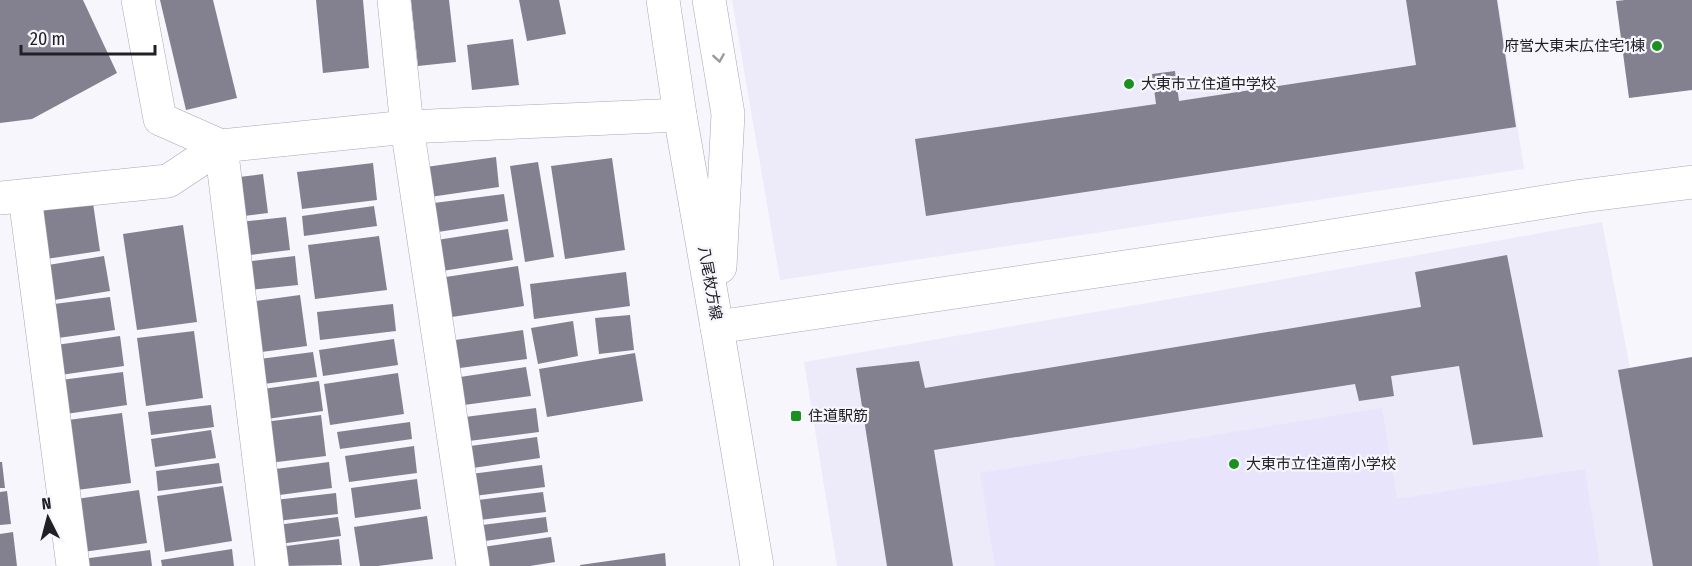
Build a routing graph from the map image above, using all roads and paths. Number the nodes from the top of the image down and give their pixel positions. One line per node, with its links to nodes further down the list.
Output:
1 (138, 0): 7 (street)
2 (394, 0): 6 (street)
3 (663, 0): 5 (street, 八尾枚方線)
4 (710, 0): 10 (street, one-way to 10)
5 (680, 115): 6 (street); 10 (street, 八尾枚方線)
6 (407, 127): 7 (street); 13 (street)
7 (221, 146): 9 (street); 12 (street)
8 (1692, 182): 10 (street)
9 (13, 197): 11 (street)
10 (717, 327): 14 (street, 八尾枚方線)
11 (73, 566)
12 (272, 566)
13 (473, 566)
14 (757, 566)

